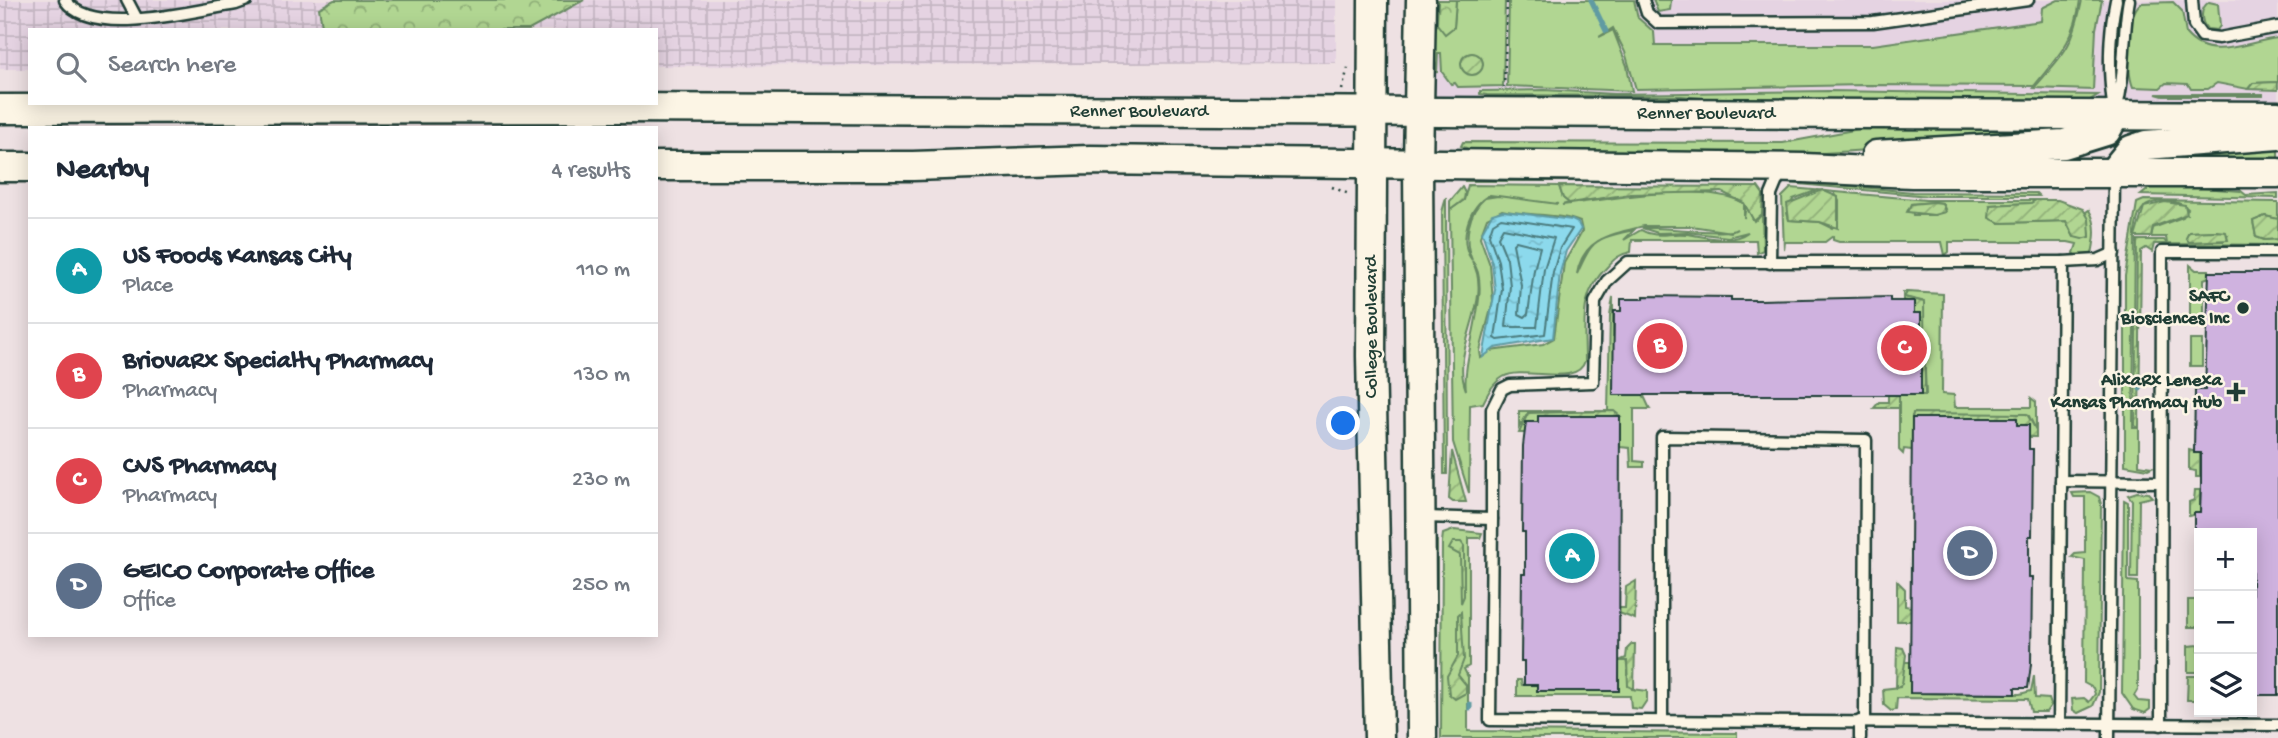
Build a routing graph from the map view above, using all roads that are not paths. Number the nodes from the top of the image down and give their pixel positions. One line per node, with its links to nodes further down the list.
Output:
1 (65, 0): 11 (lane)
2 (127, 0): 11 (lane)
3 (247, 0): 11 (lane)
4 (1373, 0): 14 (main road, College Boulevard)
5 (1422, 0): 15 (main road)
6 (1643, 0): 7 (lane)
7 (2028, 0)
8 (2116, 0): 17 (lane)
9 (2129, 0): 17 (lane)
10 (2192, 0): 12 (lane)
11 (137, 19)
12 (2278, 27)
13 (0, 109): 14 (main road, Renner Boulevard)
14 (1374, 113): 15 (main road, Renner Boulevard); 20 (main road, College Boulevard)
15 (1420, 114): 17 (main road, Renner Boulevard); 21 (main road)
16 (2278, 116): 17 (main road, Renner Boulevard)
17 (2115, 126): 25 (main road)
18 (2278, 135): 19 (main road)
19 (2114, 160): 25 (main road); 26 (main road); 28 (lane)
20 (1374, 163): 21 (main road); 22 (main road); 42 (main road, College Boulevard)
21 (1418, 164): 25 (main road); 34 (main road)
22 (658, 166)
23 (0, 167): 24 (main road)
24 (28, 167)
25 (1793, 168): 30 (lane)
26 (2278, 173)
27 (2278, 252): 33 (lane)
28 (2114, 253): 29 (lane); 32 (lane)
29 (2063, 262): 30 (lane); 31 (lane)
30 (1770, 263): 35 (lane)
31 (2061, 481): 32 (lane); 38 (lane)
32 (2112, 481): 33 (lane); 39 (lane)
33 (2161, 482): 40 (lane)
34 (1421, 517): 35 (lane); 43 (main road)
35 (1492, 519): 36 (lane)
36 (1662, 720): 37 (lane); 37 (lane)
37 (1862, 721): 38 (lane); 44 (lane)
38 (2059, 723): 39 (lane)
39 (2109, 725): 40 (lane); 45 (lane)
40 (2161, 725): 41 (lane)
41 (2278, 725)
42 (1379, 738)
43 (1422, 738)
44 (1860, 738)
45 (2109, 738)

